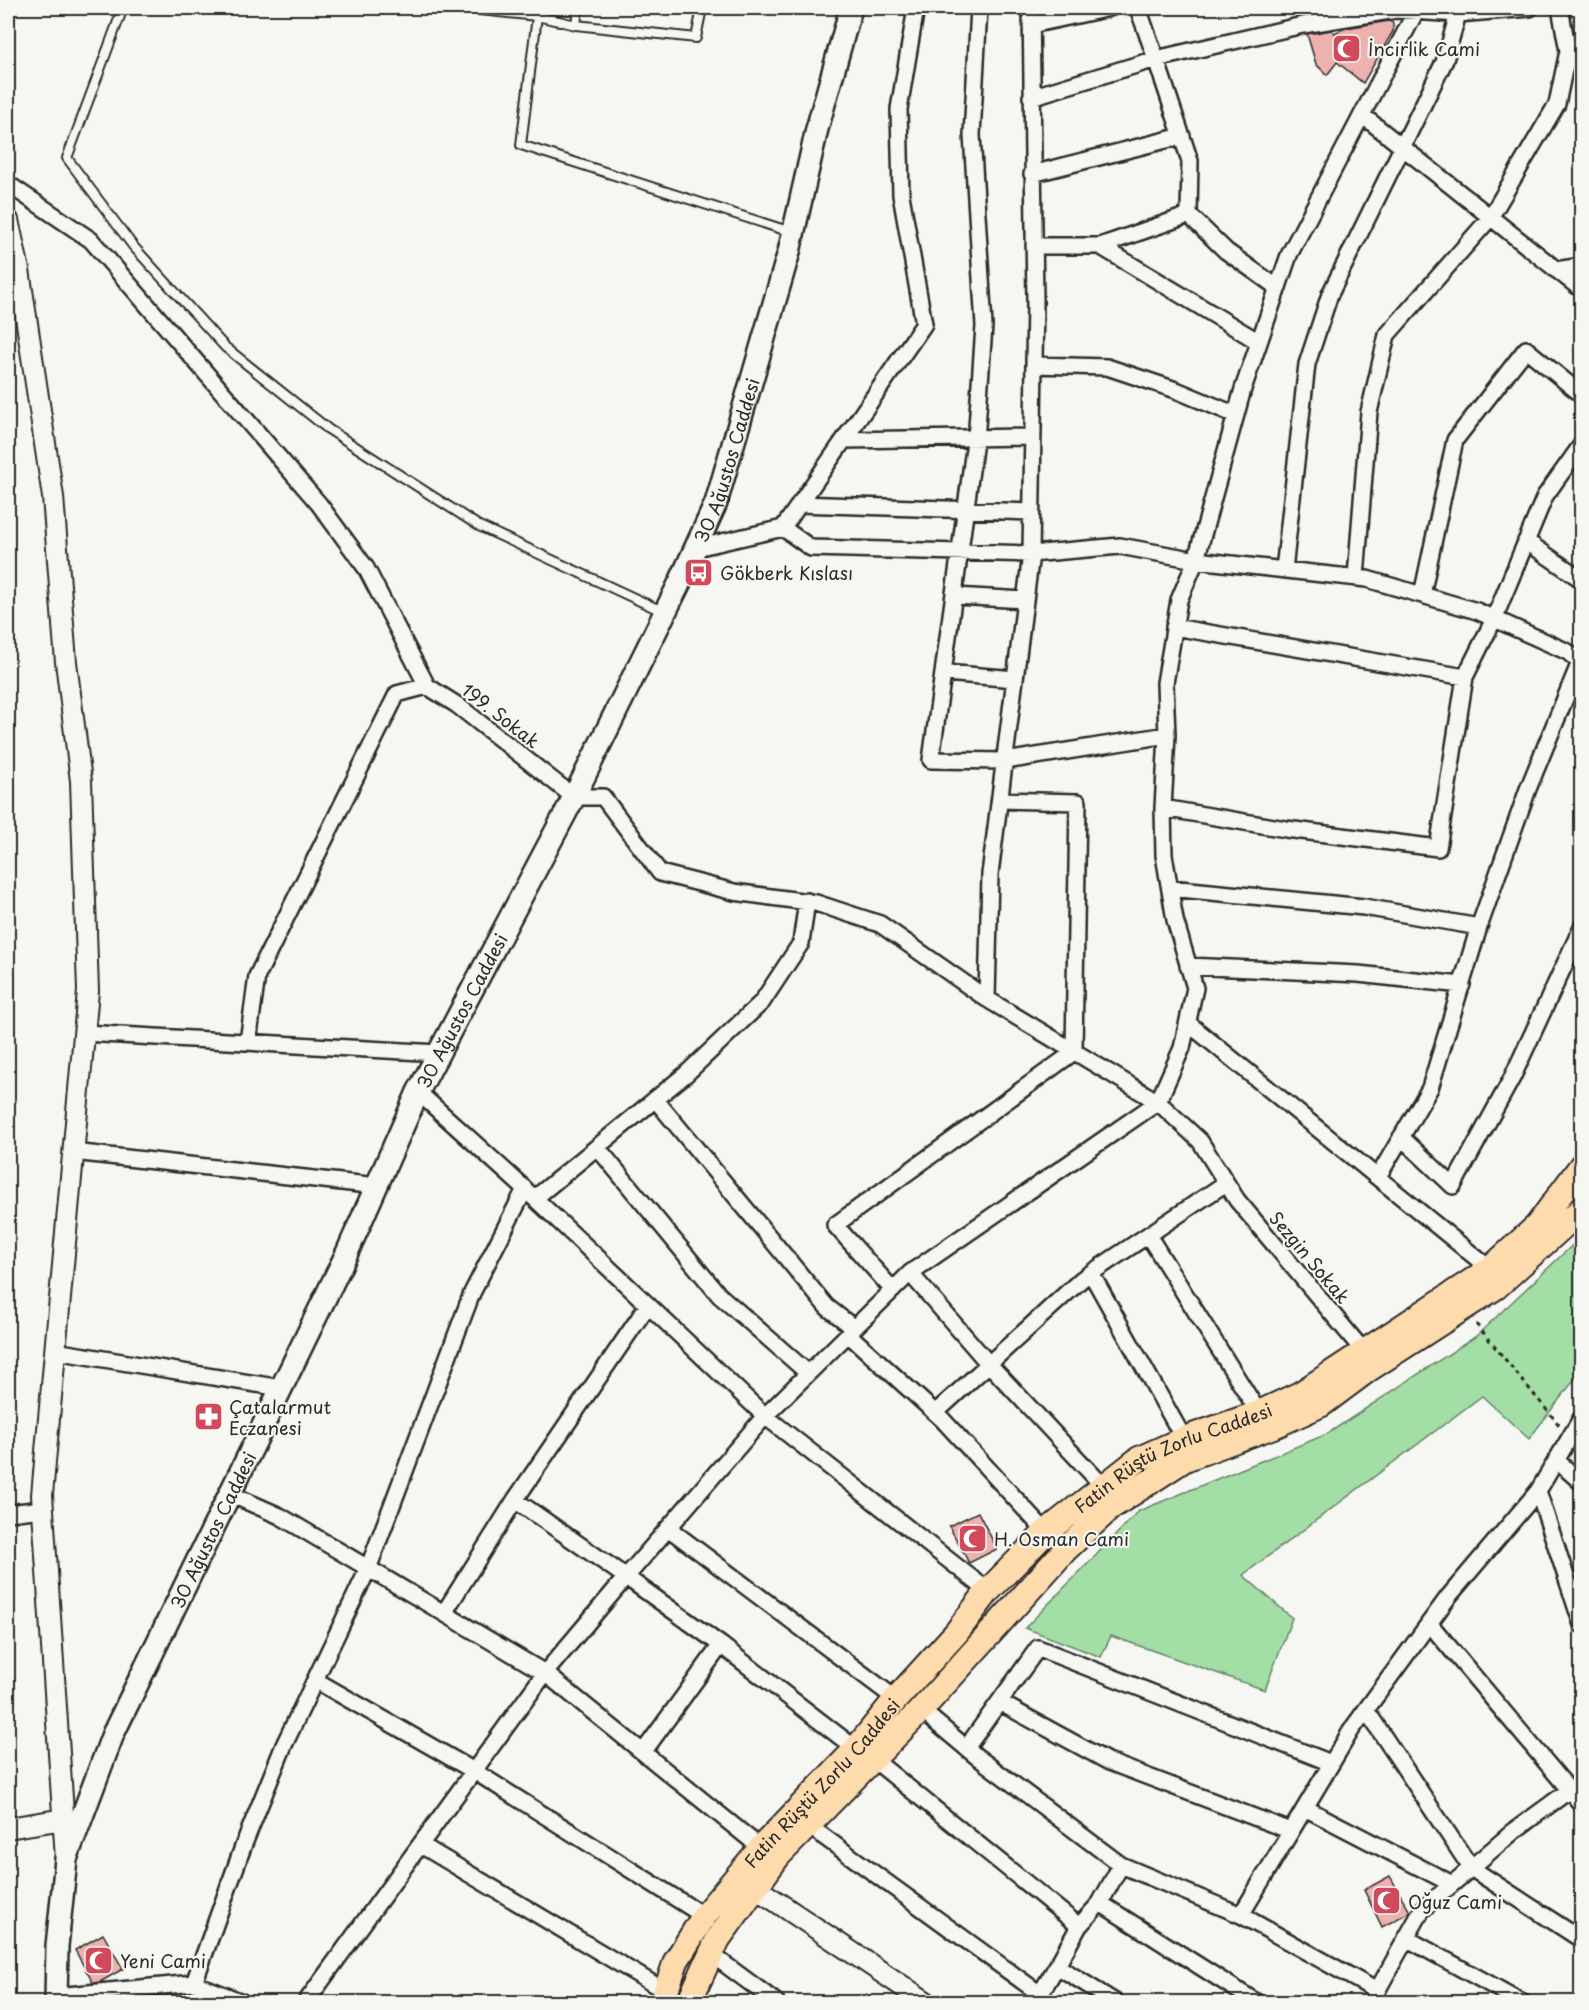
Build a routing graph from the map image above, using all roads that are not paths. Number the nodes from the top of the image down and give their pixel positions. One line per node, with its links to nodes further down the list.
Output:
1 (123, 8): 60 (lane)
2 (461, 8): 16 (lane)
3 (578, 8): 17 (lane)
4 (702, 8): 17 (lane)
5 (851, 8): 30 (main road, 30 Ağustos Caddesi)
6 (916, 8): 43 (street)
7 (979, 8): 41 (street)
8 (1031, 8): 18 (street)
9 (1110, 8): 18 (street)
10 (1138, 8): 20 (street)
11 (1524, 8): 12 (street); 15 (street)
12 (1530, 8)
13 (1560, 8): 19 (street)
14 (1416, 11): 15 (street); 20 (street); 22 (street)
15 (1457, 11): 24 (street)
16 (537, 16): 17 (lane); 30 (lane)
17 (576, 25)
18 (1031, 25): 21 (street)
19 (1575, 52): 28 (street)
20 (1156, 59): 21 (street); 23 (street)
21 (1031, 98): 25 (street)
22 (1362, 115): 24 (street); 35 (street)
23 (1182, 136): 25 (street); 27 (street)
24 (1404, 147): 28 (street); 54 (street)
25 (1032, 174): 31 (street)
26 (8, 184): 67 (street)
27 (1189, 215): 32 (street); 35 (street)
28 (1490, 218): 34 (street); 55 (street)
29 (8, 220): 81 (street)
30 (794, 233): 50 (main road, 30 Ağustos Caddesi)
31 (1034, 246): 32 (street); 38 (street)
32 (1100, 246): 37 (street)
33 (1581, 266): 34 (street)
34 (1556, 270): 36 (street)
35 (1278, 288): 37 (street)
36 (1581, 290)
37 (1259, 342): 40 (street)
38 (1034, 365): 40 (street); 42 (street)
39 (1581, 394): 57 (street)
40 (1236, 415): 53 (street)
41 (976, 437): 42 (street); 43 (street); 46 (street)
42 (1032, 437): 47 (street)
43 (845, 440): 45 (street)
44 (1581, 444): 49 (street)
45 (800, 504): 46 (street); 48 (street)
46 (966, 509): 47 (street); 51 (street)
47 (1031, 512): 52 (street)
48 (783, 528): 50 (street); 51 (street)
49 (1526, 541): 56 (street); 61 (street)
50 (696, 548): 60 (main road, 30 Ağustos Caddesi)
51 (960, 554): 52 (street); 58 (street)
52 (1030, 554): 53 (street); 59 (street)
53 (1196, 560): 54 (street); 62 (street)
54 (1284, 570): 55 (street)
55 (1356, 577): 57 (street)
56 (1581, 580)
57 (1422, 595): 61 (street)
58 (955, 596): 59 (street); 64 (street)
59 (1025, 600): 66 (street)
60 (666, 612): 70 (main road, 30 Ağustos Caddesi)
61 (1494, 619): 63 (street); 65 (street)
62 (1174, 627): 65 (street); 68 (street)
63 (1581, 663): 75 (street)
64 (945, 673): 66 (street); 69 (street)
65 (1465, 677): 72 (street)
66 (1015, 679): 69 (street)
67 (427, 686): 70 (street, 199. Sokak); 82 (street)
68 (1167, 735): 69 (street); 72 (street)
69 (1005, 761): 71 (street)
70 (574, 797): 74 (street, Sezgin Sokak); 84 (main road, 30 Ağustos Caddesi)
71 (1000, 800): 79 (street); 83 (street)
72 (1163, 808): 73 (street)
73 (1170, 888): 75 (street); 77 (street)
74 (807, 902): 79 (street, Sezgin Sokak); 86 (street)
75 (1479, 927): 78 (street)
76 (1581, 927): 88 (street)
77 (1188, 966): 78 (street); 80 (street)
78 (1462, 986): 88 (street)
79 (987, 999): 83 (street, Sezgin Sokak)
80 (1188, 1023): 87 (street); 92 (street)
81 (84, 1034): 82 (street); 90 (street)
82 (248, 1042): 84 (street)
83 (1074, 1052): 87 (street, Sezgin Sokak); 101 (street)
84 (439, 1053): 85 (main road, 30 Ağustos Caddesi)
85 (418, 1092): 94 (main road, 30 Ağustos Caddesi); 95 (street)
86 (655, 1100): 89 (street); 103 (street)
87 (1158, 1102): 93 (street, Sezgin Sokak); 99 (street)
88 (1401, 1137): 92 (street)
89 (597, 1147): 95 (street); 107 (street)
90 (74, 1152): 94 (street); 104 (street)
91 (1581, 1164): 98 (main road, Fatin Rüştü Zorlu Caddesi)
92 (1378, 1177): 98 (street)
93 (1226, 1183): 97 (street); 105 (street, Sezgin Sokak)
94 (377, 1186): 108 (main road, 30 Ağustos Caddesi)
95 (530, 1194): 102 (street); 124 (street)
96 (1581, 1209): 135 (main road, Fatin Rüştü Zorlu Caddesi)
97 (1148, 1235): 100 (street); 110 (street)
98 (1490, 1269): 105 (main road, Fatin Rüştü Zorlu Caddesi)
99 (910, 1273): 101 (street); 106 (street)
100 (1091, 1273): 106 (street); 113 (street)
101 (893, 1290): 103 (street)
102 (648, 1305): 111 (street); 119 (street)
103 (851, 1331): 107 (street); 109 (street)
104 (55, 1351): 108 (street); 120 (street)
105 (1366, 1354): 110 (main road, Fatin Rüştü Zorlu Caddesi)
106 (988, 1363): 109 (street); 116 (street)
107 (808, 1373): 111 (street)
108 (281, 1388): 118 (main road, 30 Ağustos Caddesi)
109 (935, 1413): 123 (street)
110 (1259, 1413): 113 (main road, Fatin Rüştü Zorlu Caddesi)
111 (765, 1416): 122 (street); 126 (street)
112 (1581, 1417): 114 (street)
113 (1184, 1439): 116 (main road, Fatin Rüştü Zorlu Caddesi)
114 (1556, 1460): 115 (street); 117 (street)
115 (1581, 1483)
116 (1103, 1486): 123 (main road, Fatin Rüştü Zorlu Caddesi)
117 (1538, 1491): 128 (street); 129 (street)
118 (230, 1494): 124 (street); 151 (main road, 30 Ağustos Caddesi)
119 (515, 1500): 125 (street); 127 (street)
120 (43, 1509): 121 (street); 145 (street)
121 (8, 1514)
122 (668, 1528): 125 (street); 133 (street)
123 (1046, 1532): 126 (main road, Fatin Rüştü Zorlu Caddesi)
124 (368, 1569): 127 (street); 132 (street)
125 (626, 1577): 130 (street); 131 (street)
126 (988, 1591): 133 (main road, Fatin Rüştü Zorlu Caddesi)
127 (444, 1613): 131 (street)
128 (1429, 1623): 136 (street); 142 (street)
129 (1581, 1624)
130 (721, 1645): 138 (street); 139 (street)
131 (545, 1672): 138 (street); 141 (street)
132 (315, 1680): 141 (street); 164 (street)
133 (896, 1699): 139 (main road, Fatin Rüştü Zorlu Caddesi)
134 (999, 1702): 137 (street); 140 (street); 148 (street)
135 (921, 1710): 137 (street); 139 (main road, Fatin Rüştü Zorlu Caddesi)
136 (1366, 1710): 140 (street); 153 (street)
137 (966, 1748): 152 (street)
138 (644, 1751): 150 (street)
139 (865, 1754): 146 (main road, Fatin Rüştü Zorlu Caddesi); 150 (main road, Fatin Rüştü Zorlu Caddesi); 159 (street)
140 (1331, 1763): 144 (street)
141 (474, 1771): 149 (street); 158 (street)
142 (1575, 1786): 143 (street); 153 (street)
143 (1581, 1804)
144 (1305, 1808): 148 (street); 154 (street)
145 (64, 1820): 147 (street); 151 (street)
146 (809, 1826): 155 (main road, Fatin Rüştü Zorlu Caddesi); 163 (street)
147 (8, 1828)
148 (1291, 1831): 157 (street)
149 (421, 1845): 165 (street); 170 (street)
150 (761, 1848): 158 (main road, Fatin Rüştü Zorlu Caddesi)
151 (66, 1859): 167 (main road, 30 Ağustos Caddesi)
152 (1121, 1865): 156 (street); 157 (street)
153 (1471, 1868): 154 (street); 161 (street)
154 (1452, 1884): 160 (street)
155 (756, 1888): 162 (main road, Fatin Rüştü Zorlu Caddesi); 168 (street)
156 (1100, 1903): 159 (street); 174 (street)
157 (1241, 1915): 166 (street)
158 (704, 1916): 165 (main road, Fatin Rüştü Zorlu Caddesi)
159 (1079, 1926): 163 (street)
160 (1407, 1938): 166 (street); 175 (street)
161 (1581, 1940)
162 (711, 1954): 171 (main road, Fatin Rüştü Zorlu Caddesi); 172 (street)
163 (1057, 1966): 173 (street)
164 (194, 1983): 167 (street); 169 (street)
165 (664, 1997)
166 (1373, 1997)
167 (56, 1999)
168 (914, 1999)
169 (242, 2002)
170 (306, 2002)
171 (689, 2002)
172 (776, 2002)
173 (1115, 2002)
174 (1256, 2002)
175 (1522, 2002)

